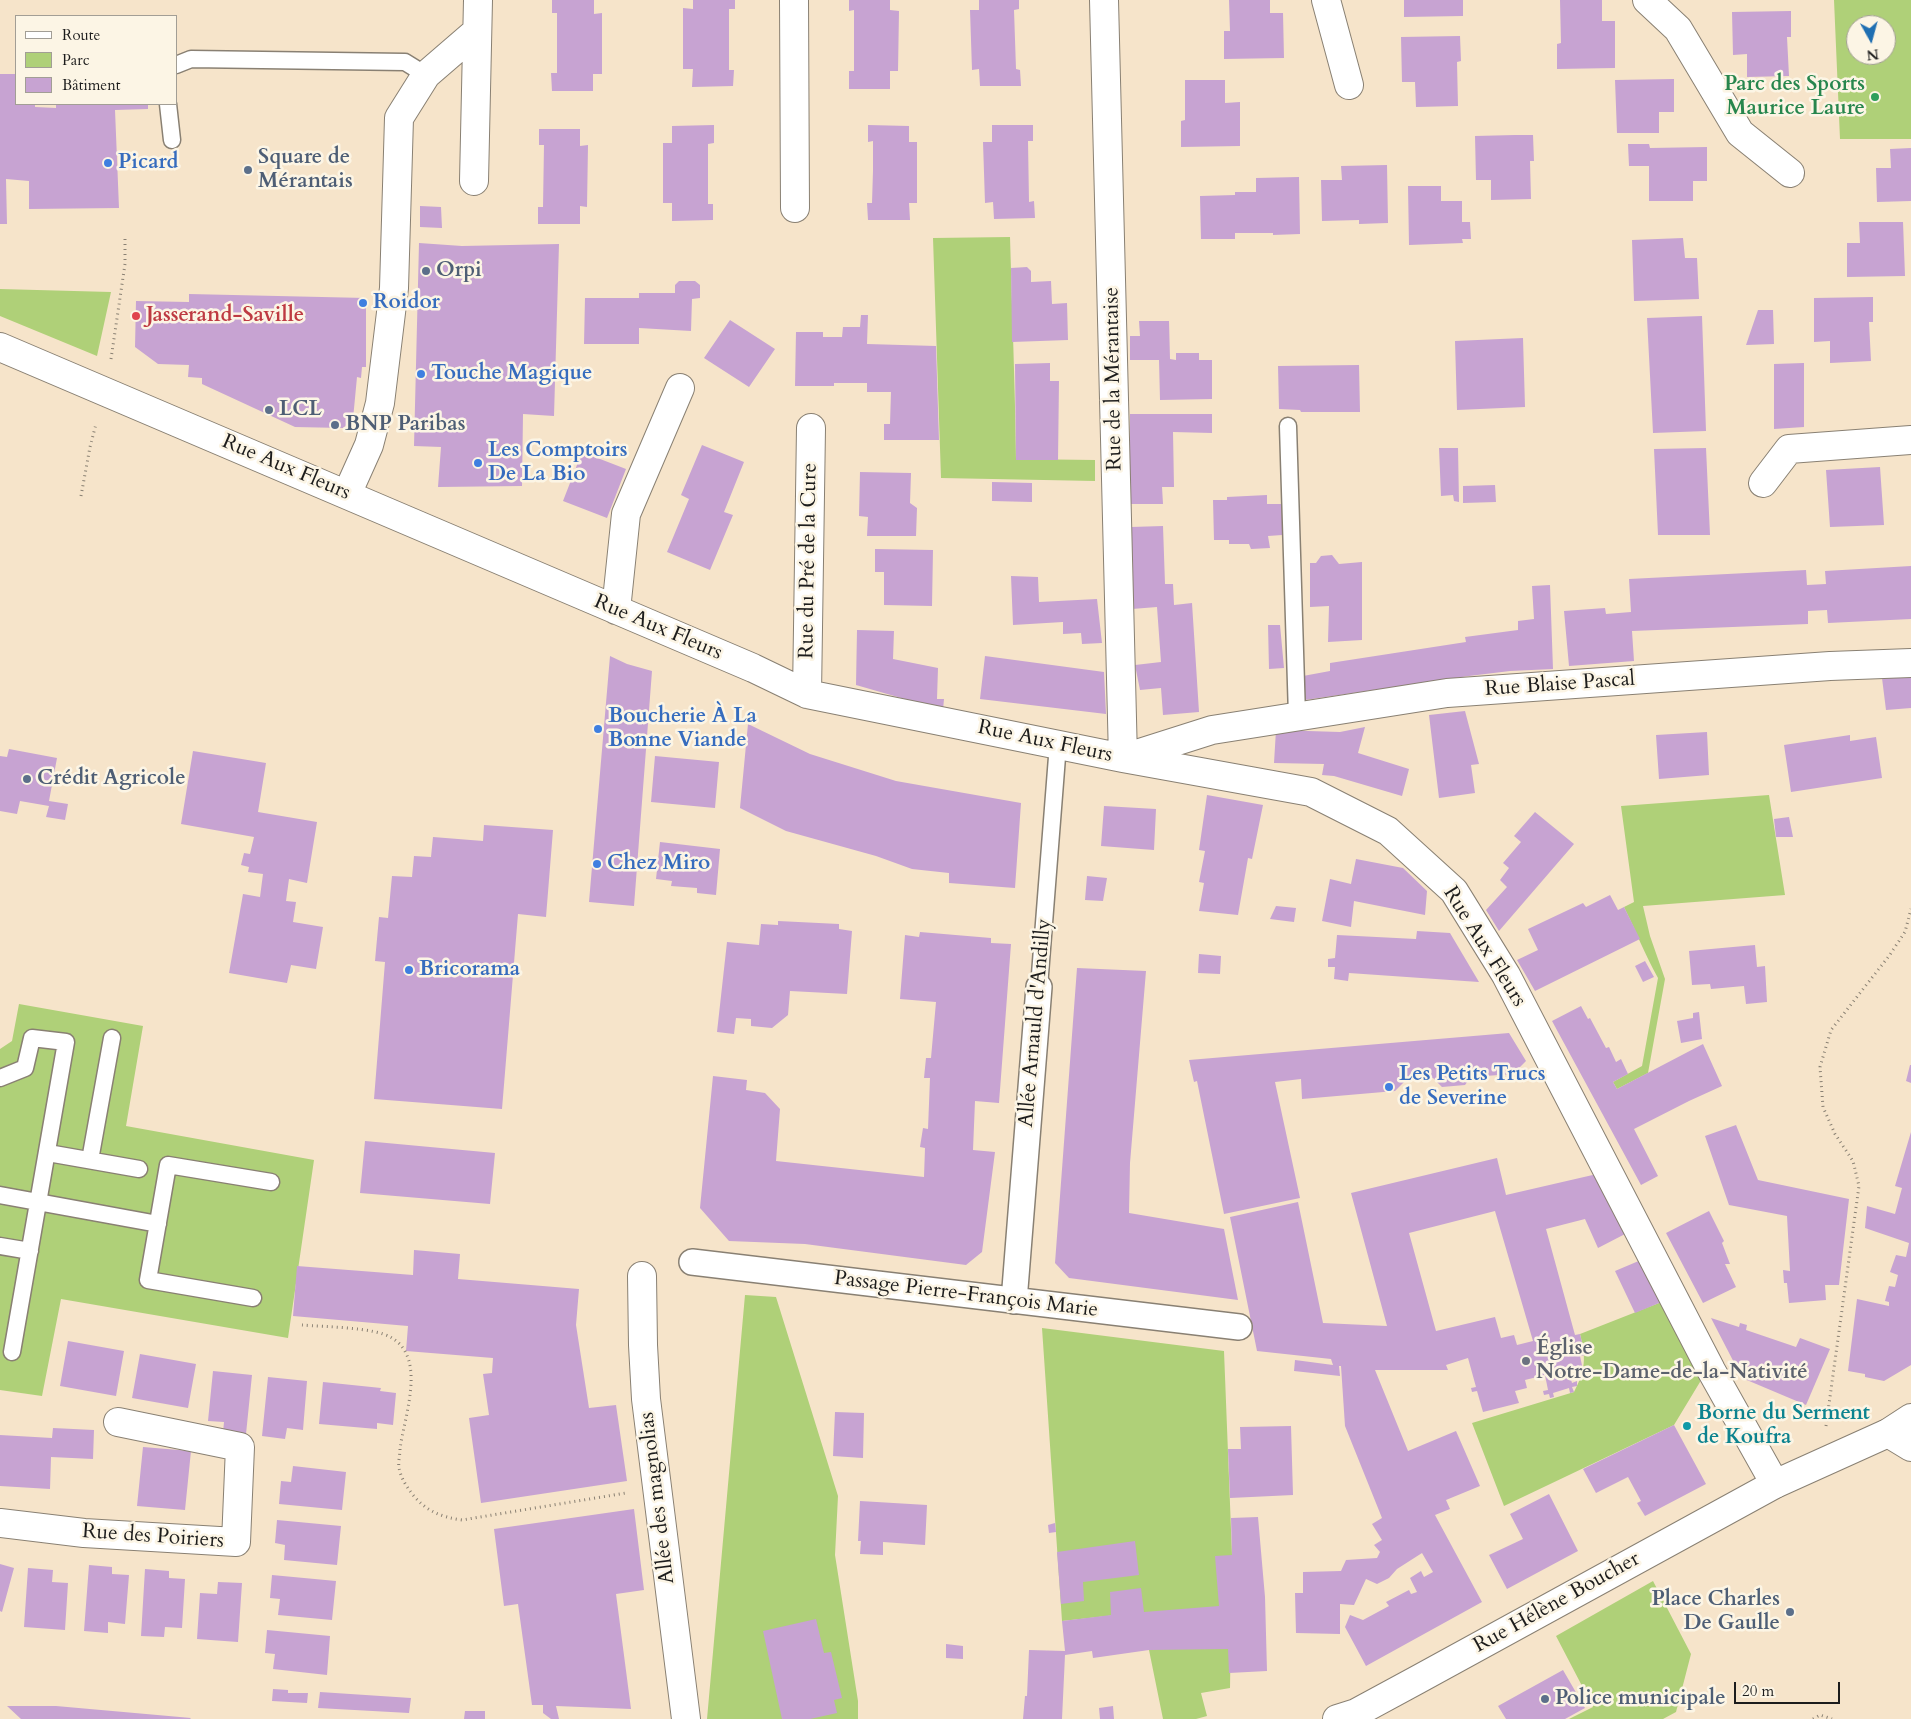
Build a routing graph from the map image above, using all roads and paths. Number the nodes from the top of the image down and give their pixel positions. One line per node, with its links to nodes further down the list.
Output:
1 (478, 0): 6 (street)
2 (794, 0): 14 (street)
3 (1104, 0): 30 (street, Rue de la Mérantaise)
4 (1326, 0): 9 (street)
5 (1647, 0): 12 (street)
6 (477, 31): 8 (street); 13 (street)
7 (178, 63): 8 (lane)
8 (426, 75): 23 (street)
9 (1349, 85)
10 (168, 105): 11 (lane)
11 (172, 140)
12 (1790, 173)
13 (474, 181)
14 (795, 208)
15 (125, 239): 18 (path)
16 (0, 347): 18 (street, Rue Aux Fleurs)
17 (680, 388): 25 (street)
18 (105, 392): 23 (street, Rue Aux Fleurs); 24 (path)
19 (1288, 426): 28 (lane)
20 (811, 428): 27 (street, Rue du Pré de la Cure)
21 (1911, 440): 22 (street)
22 (1763, 483)
23 (347, 494): 25 (street, Rue Aux Fleurs)
24 (81, 496)
25 (616, 610): 27 (street, Rue Aux Fleurs)
26 (1911, 663): 28 (street, Rue Blaise Pascal)
27 (807, 694): 29 (street, Rue Aux Fleurs)
28 (1298, 716): 30 (street, Rue Blaise Pascal)
29 (1058, 744): 30 (street, Rue Aux Fleurs); 32 (lane, Allée Arnauld d'Andilly)
30 (1123, 758): 56 (street, Rue Aux Fleurs)
31 (1911, 910): 55 (path)
32 (1039, 988): 47 (street, Allée Arnauld d'Andilly)
33 (112, 1038): 36 (lane)
34 (0, 1078): 35 (lane)
35 (48, 1153): 36 (lane); 40 (lane)
36 (90, 1160): 37 (lane)
37 (139, 1169)
38 (271, 1182): 41 (lane)
39 (0, 1195): 40 (lane)
40 (39, 1202): 41 (lane); 43 (lane)
41 (158, 1224): 46 (lane)
42 (0, 1246): 43 (lane)
43 (30, 1251): 50 (lane)
44 (692, 1262): 47 (street, Passage Pierre-François Marie)
45 (642, 1276): 57 (street, Allée des magnolias)
46 (253, 1298)
47 (1014, 1301): 49 (street, Passage Pierre-François Marie)
48 (302, 1324): 57 (path)
49 (1239, 1327)
50 (12, 1352)
51 (1911, 1418): 53 (street, Rue Hélène Boucher)
52 (118, 1422): 58 (street, Rue des Poiriers)
53 (1888, 1433): 54 (street); 55 (street, Rue Hélène Boucher)
54 (1911, 1447)
55 (1830, 1459): 56 (street, Rue Hélène Boucher)
56 (1775, 1484): 60 (street, Rue Hélène Boucher)
57 (657, 1488): 59 (street, Allée des magnolias)
58 (0, 1523)
59 (686, 1719)
60 (1337, 1719)
61 (1813, 1719): 62 (path)
62 (1832, 1719)

